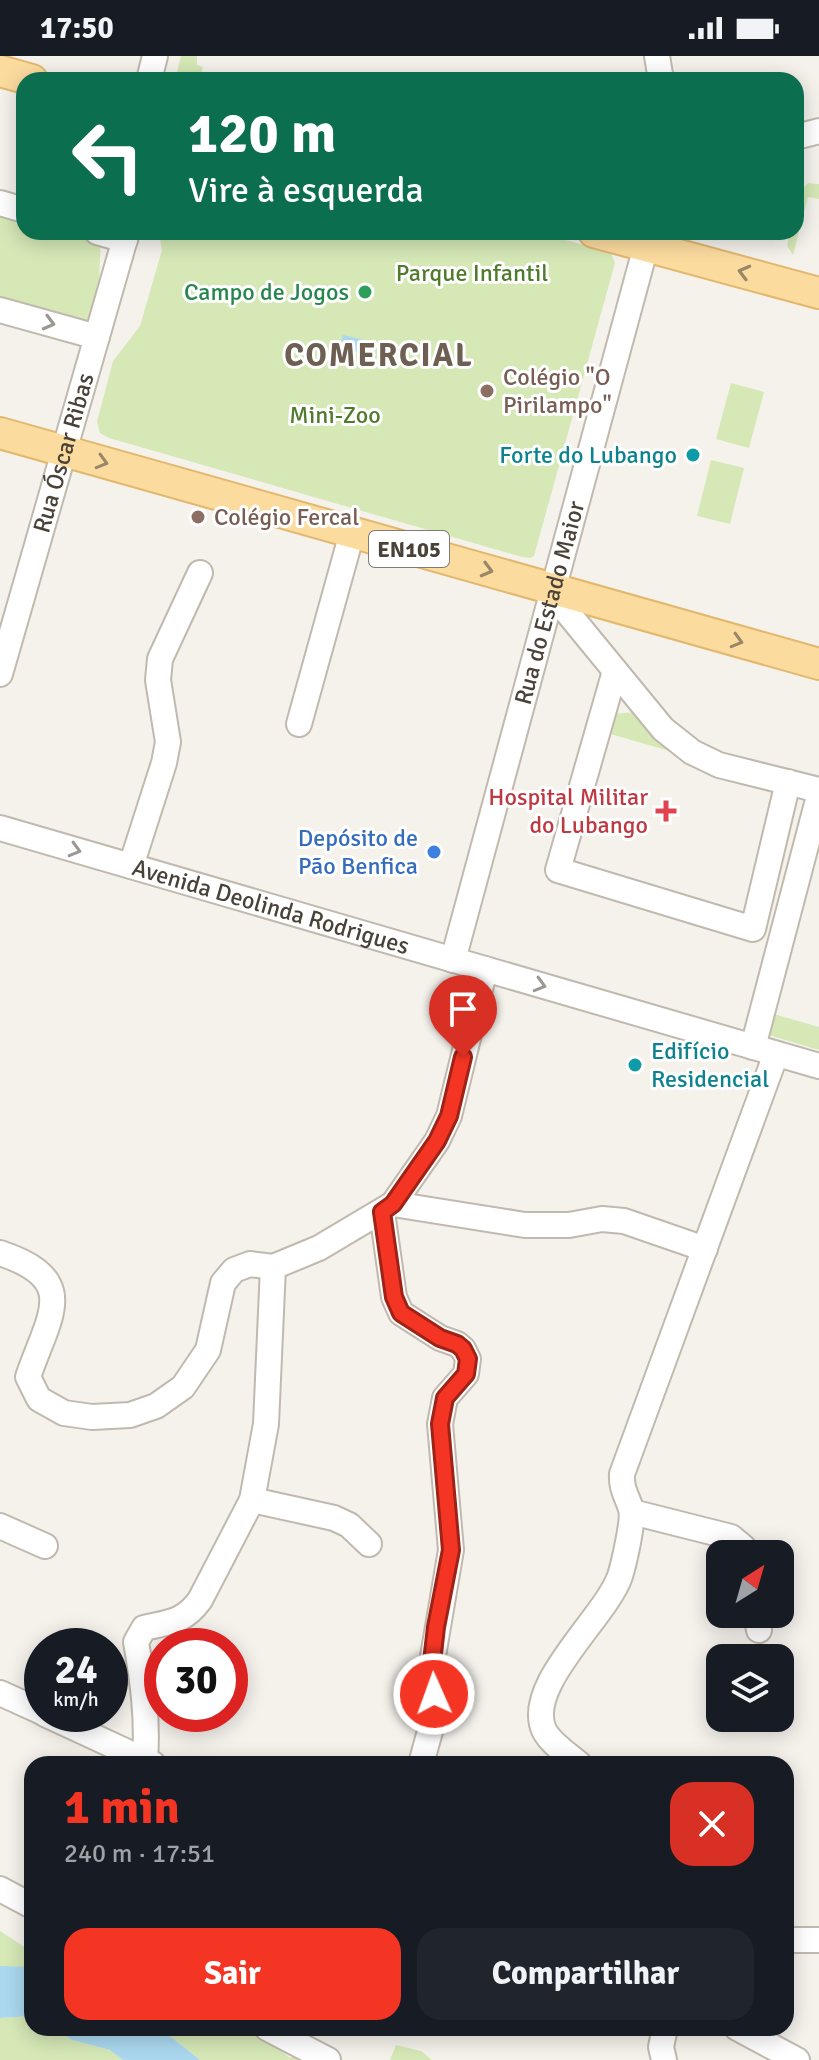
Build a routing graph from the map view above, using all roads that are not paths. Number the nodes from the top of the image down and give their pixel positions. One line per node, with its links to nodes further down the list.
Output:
1 (125, 240): 5 (street, Rua Óscar Ribas)
2 (659, 243): 3 (main road, one-way to 2); 10 (street, Rua do Estado Maior)
3 (819, 293)
4 (0, 310): 5 (street, one-way to 5)
5 (97, 337): 7 (street, Rua Óscar Ribas)
6 (0, 433): 7 (main road, EN105)
7 (66, 452): 8 (main road, EN105, one-way to 8); 13 (street, Rua Óscar Ribas)
8 (352, 533): 10 (main road, EN105, one-way to 10); 14 (street)
9 (200, 573): 18 (street)
10 (555, 589): 11 (main road, EN105, one-way to 11); 12 (street); 19 (street, Rua do Estado Maior)
11 (819, 664)
12 (615, 671): 15 (street); 15 (street)
13 (0, 674)
14 (299, 724)
15 (788, 782): 16 (street)
16 (819, 793): 21 (street)
17 (0, 828): 18 (street, Avenida Deolinda Rodrigues, one-way to 18)
18 (131, 866): 19 (street, Avenida Deolinda Rodrigues)
19 (453, 960): 20 (street, Avenida Deolinda Rodrigues)
20 (485, 969): 21 (street, Avenida Deolinda Rodrigues, one-way to 21); 23 (street)
21 (764, 1050): 22 (street, Avenida Deolinda Rodrigues); 24 (street)
22 (819, 1066)
23 (388, 1208): 24 (street); 26 (street); 38 (street)
24 (705, 1249): 28 (street)
25 (0, 1253): 26 (street)
26 (273, 1267): 27 (street)
27 (252, 1500): 31 (street); 37 (street)
28 (632, 1512): 30 (street); 39 (street)
29 (0, 1526): 32 (street)
30 (735, 1540)
31 (369, 1544)
32 (45, 1546)
33 (0, 1693): 34 (street)
34 (24, 1704)
35 (85, 1732): 36 (street)
36 (136, 1756)
37 (149, 1756)
38 (423, 1756)
39 (570, 1756)
40 (0, 1889): 41 (street)
41 (24, 1902)
42 (794, 1940): 43 (street)
43 (819, 1940)
44 (282, 2036): 47 (street)
45 (663, 2036): 48 (street)
46 (752, 2036): 49 (street)
47 (328, 2060)
48 (664, 2060)
49 (797, 2060)

